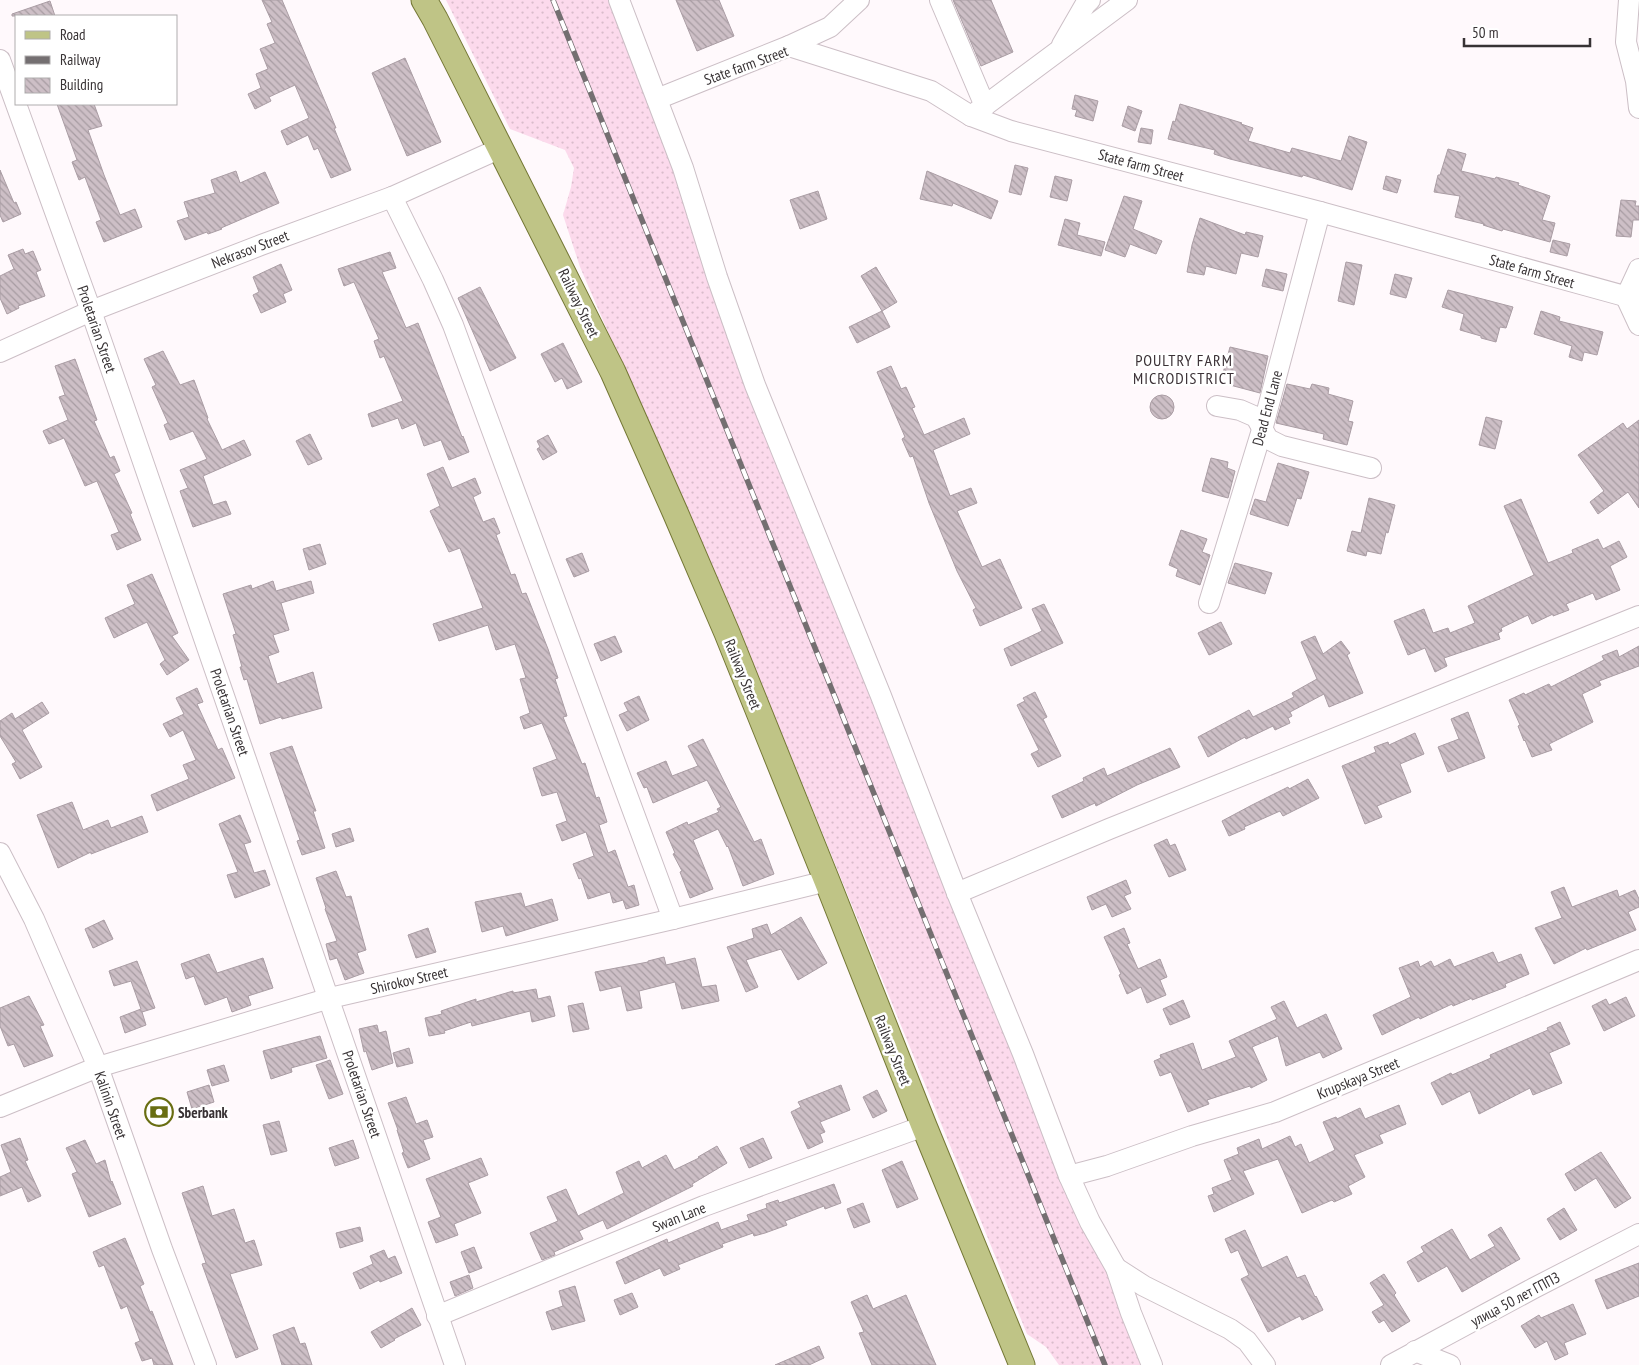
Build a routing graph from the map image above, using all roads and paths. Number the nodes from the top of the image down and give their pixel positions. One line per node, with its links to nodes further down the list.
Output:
1 (424, 0): 16 (main road, Railway Street)
2 (619, 0): 11 (street)
3 (859, 0): 8 (street)
4 (940, 0): 15 (street)
5 (1090, 0): 9 (street)
6 (1127, 0): 9 (street)
7 (1629, 0): 14 (street)
8 (789, 46): 11 (street, State farm Street); 15 (street, State farm Street)
9 (1058, 51): 15 (street)
10 (0, 60): 12 (street, Proletarian Street)
11 (657, 99): 31 (street)
12 (15, 101)
13 (16, 105): 21 (street, Proletarian Street)
14 (1639, 108)
15 (978, 111): 18 (street, State farm Street)
16 (501, 148): 17 (street, Nekrasov Street); 30 (main road, Railway Street)
17 (392, 197): 21 (street, Nekrasov Street); 32 (street)
18 (1320, 212): 20 (street, State farm Street); 25 (street, Dead End Lane)
19 (1639, 270): 20 (street)
20 (1632, 298): 22 (street)
21 (91, 311): 23 (street, Nekrasov Street); 34 (street, Proletarian Street)
22 (1639, 325)
23 (0, 352)
24 (1218, 406): 25 (street)
25 (1262, 430): 26 (street); 27 (street, Dead End Lane)
26 (1371, 468)
27 (1209, 603)
28 (1639, 616): 31 (street)
29 (0, 853): 35 (street, Kalinin Street)
30 (827, 881): 32 (street, Shirokov Street); 37 (main road, Railway Street)
31 (957, 893): 38 (street)
32 (673, 919): 34 (street, Shirokov Street)
33 (1639, 960): 38 (street, Krupskaya Street)
34 (330, 998): 35 (street, Shirokov Street); 41 (street, Proletarian Street)
35 (98, 1067): 36 (street, Shirokov Street); 43 (street, Kalinin Street)
36 (0, 1107)
37 (924, 1126): 41 (street, Swan Lane); 45 (main road, Railway Street)
38 (1069, 1176): 40 (street)
39 (1639, 1234): 42 (street, улица 50 лет ГППЗ)
40 (1116, 1268): 46 (street); 47 (street)
41 (438, 1316): 44 (street, Proletarian Street)
42 (1415, 1351): 48 (street, улица 50 лет ГППЗ); 49 (street)
43 (206, 1365)
44 (455, 1365)
45 (1022, 1365)
46 (1152, 1365)
47 (1265, 1365)
48 (1391, 1365)
49 (1450, 1365)

